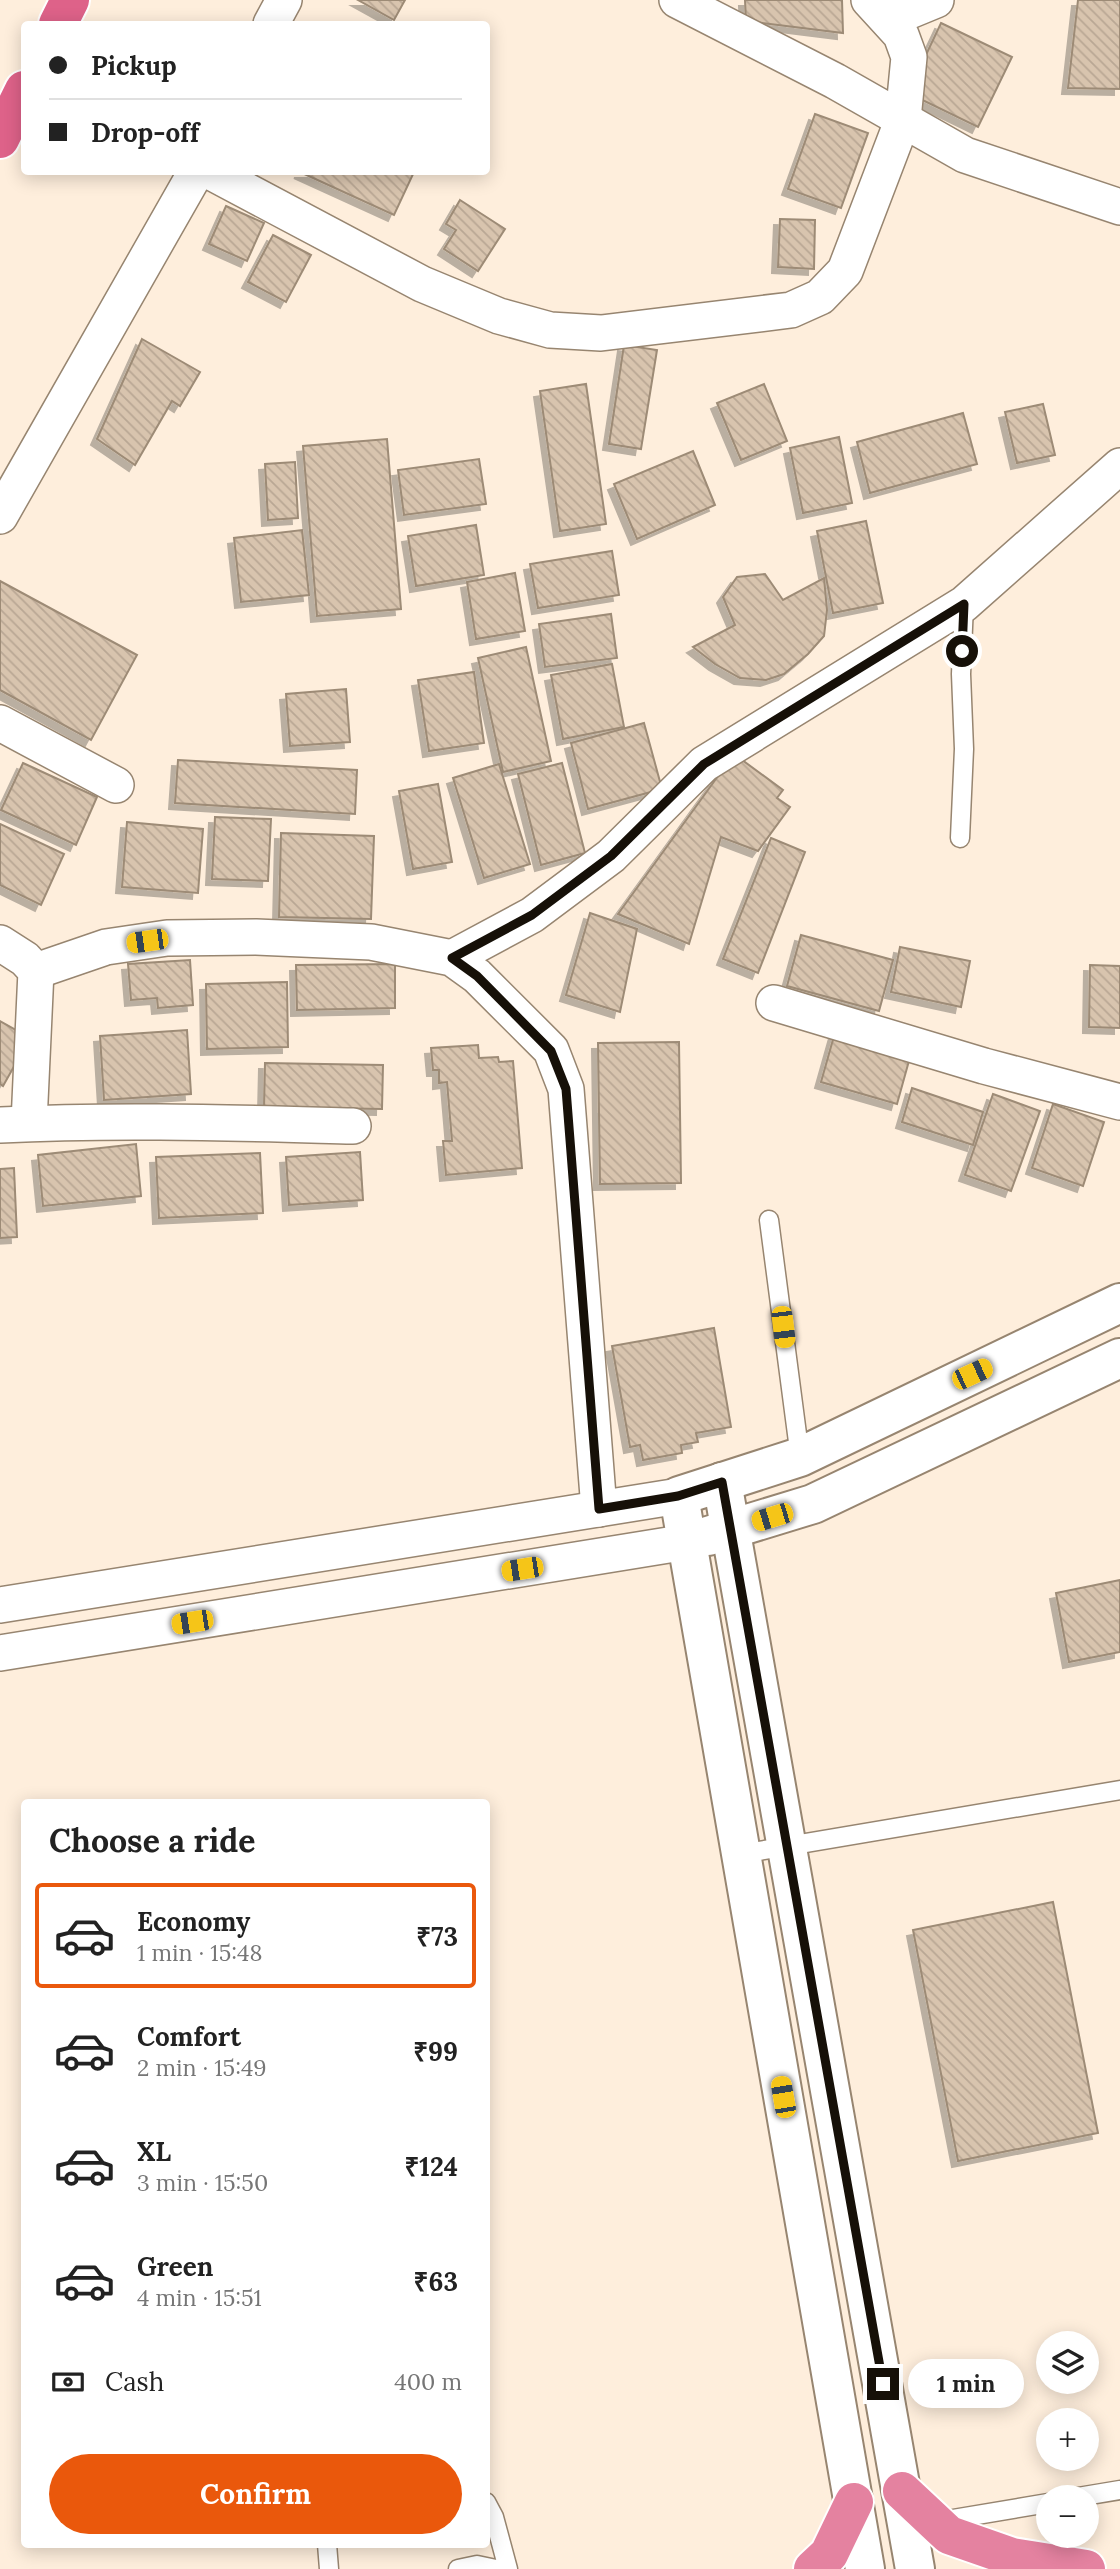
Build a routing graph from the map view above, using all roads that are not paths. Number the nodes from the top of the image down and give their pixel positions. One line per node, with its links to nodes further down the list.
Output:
1 (70, 0): 6 (highway)
2 (284, 0): 7 (street)
3 (677, 0): 9 (street)
4 (936, 0): 5 (street)
5 (880, 12): 9 (street)
6 (60, 21)
7 (273, 21)
8 (21, 96): 10 (highway)
9 (902, 119): 12 (street); 13 (street)
10 (0, 139)
11 (194, 175): 15 (street)
12 (217, 175)
13 (1120, 207)
14 (1120, 466): 16 (street)
15 (0, 516)
16 (964, 604): 19 (lane); 21 (street)
17 (0, 723): 18 (street)
18 (116, 785)
19 (960, 838)
20 (0, 943): 22 (street)
21 (452, 958): 22 (street); 33 (street)
22 (36, 971): 25 (street)
23 (774, 1003): 24 (street)
24 (1120, 1102)
25 (15, 1124): 26 (street)
26 (353, 1126)
27 (769, 1220): 30 (lane)
28 (1120, 1303): 30 (street)
29 (1120, 1358): 34 (street)
30 (800, 1457): 31 (street)
31 (722, 1482): 32 (street); 34 (street)
32 (678, 1496): 33 (street); 35 (street)
33 (599, 1509): 36 (street)
34 (731, 1529): 35 (street); 39 (street)
35 (687, 1542): 37 (street); 40 (street)
36 (0, 1605)
37 (0, 1653)
38 (1120, 1790): 39 (lane)
39 (787, 1846): 40 (lane); 42 (street)
40 (741, 1854): 44 (street)
41 (1120, 2490): 43 (lane)
42 (902, 2491): 47 (highway); 55 (street)
43 (1099, 2494)
44 (854, 2502): 53 (highway); 54 (street)
45 (1036, 2504): 47 (lane)
46 (490, 2510): 52 (lane)
47 (935, 2522): 56 (highway)
48 (327, 2548): 49 (lane)
49 (329, 2569)
50 (458, 2569): 51 (lane)
51 (496, 2569)
52 (508, 2569)
53 (813, 2569)
54 (865, 2569)
55 (915, 2569)
56 (1086, 2569)

